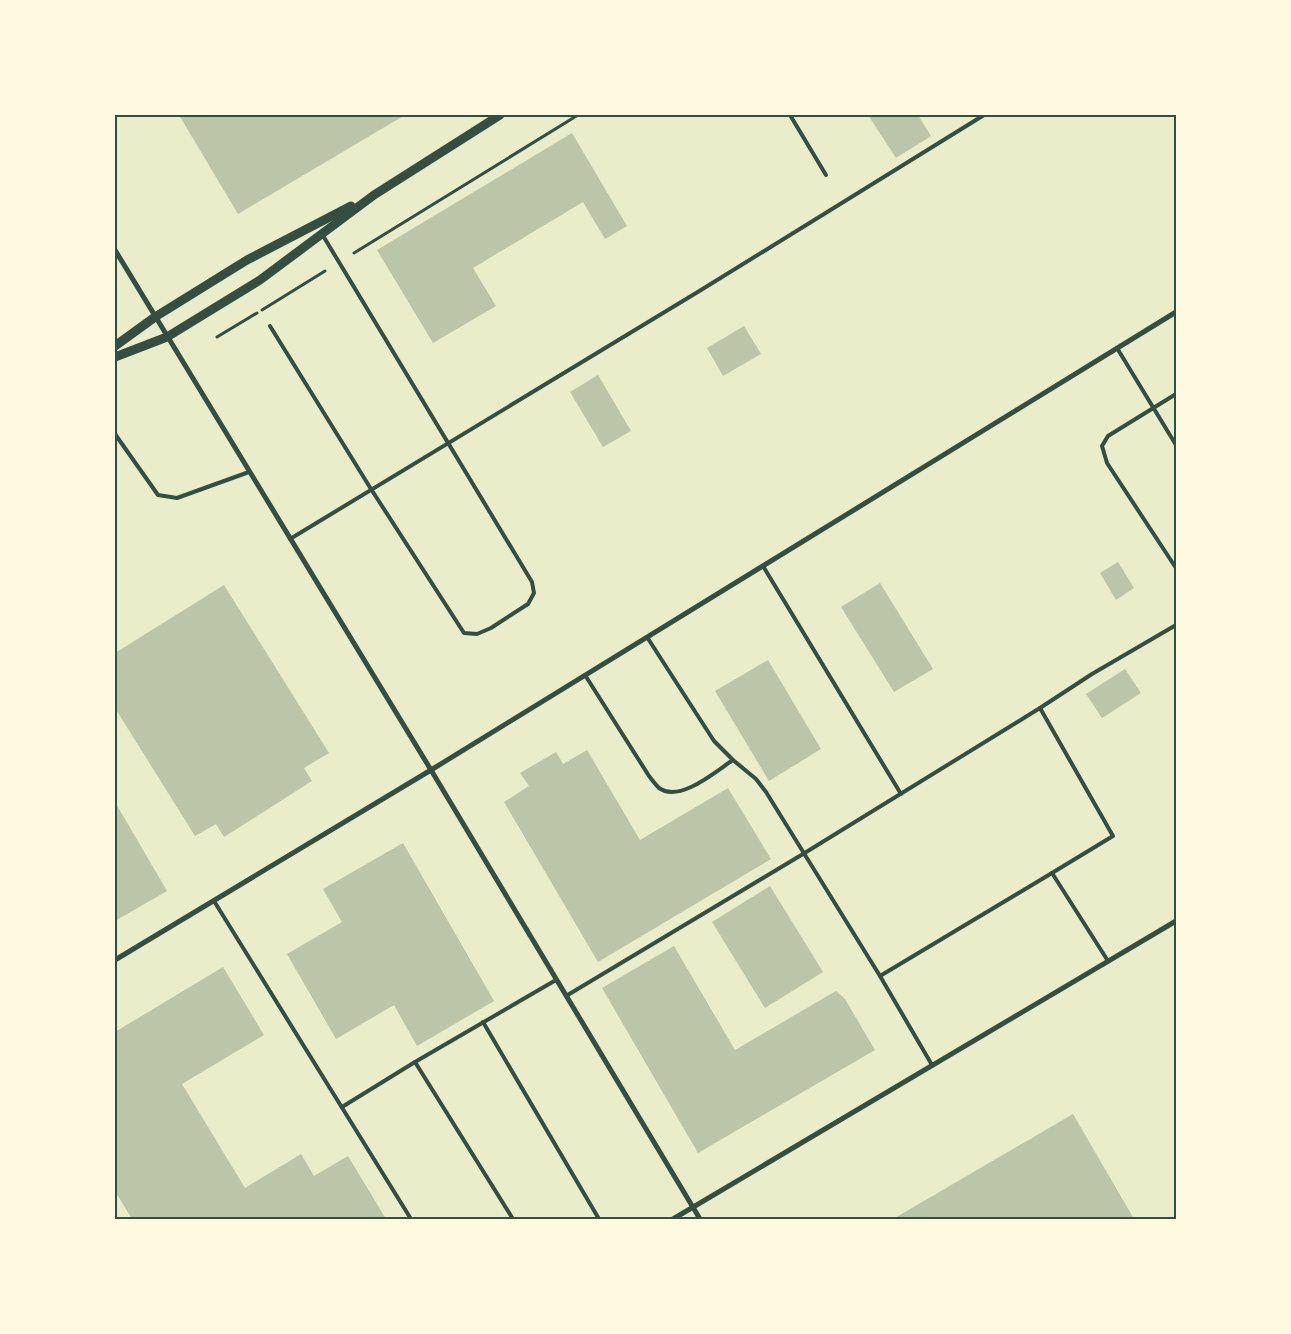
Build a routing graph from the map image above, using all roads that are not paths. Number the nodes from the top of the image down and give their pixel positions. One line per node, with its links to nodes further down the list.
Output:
1 (500, 115): 5 (street)
2 (790, 115): 4 (lane)
3 (984, 115): 18 (lane)
4 (826, 175)
5 (374, 195): 6 (street); 9 (street)
6 (322, 234): 11 (street); 18 (lane)
7 (115, 250): 9 (street)
8 (1176, 312): 13 (street)
9 (155, 317): 11 (street); 12 (street)
10 (270, 326): 21 (lane)
11 (167, 336): 14 (street); 20 (street)
12 (115, 346)
13 (1117, 348): 16 (lane); 23 (street)
14 (115, 357)
15 (1176, 394): 16 (lane)
16 (1153, 407): 19 (lane); 24 (lane)
17 (115, 434): 20 (lane)
18 (447, 443): 21 (lane); 21 (lane)
19 (1176, 445)
20 (249, 472): 22 (street)
21 (371, 489): 22 (lane)
22 (290, 539): 30 (street)
23 (763, 566): 26 (street); 31 (lane)
24 (1176, 568)
25 (1176, 626): 28 (lane)
26 (647, 637): 27 (street); 29 (lane)
27 (585, 675): 29 (lane); 30 (street)
28 (1040, 708): 31 (lane); 33 (lane)
29 (733, 760): 32 (lane)
30 (431, 770): 34 (street); 39 (street)
31 (900, 794): 32 (lane)
32 (803, 854): 38 (lane); 40 (lane)
33 (1052, 873): 37 (lane); 38 (lane)
34 (214, 901): 36 (street); 44 (lane)
35 (1176, 921): 37 (street)
36 (115, 960)
37 (1108, 961): 43 (street)
38 (880, 976): 43 (lane)
39 (556, 980): 40 (street); 41 (lane)
40 (566, 996): 45 (street)
41 (483, 1022): 42 (lane); 48 (lane)
42 (415, 1062): 44 (lane); 47 (lane)
43 (932, 1065): 45 (street)
44 (342, 1107): 46 (lane)
45 (693, 1207): 49 (street); 50 (street)
46 (411, 1219)
47 (513, 1219)
48 (599, 1219)
49 (673, 1219)
50 (700, 1219)

